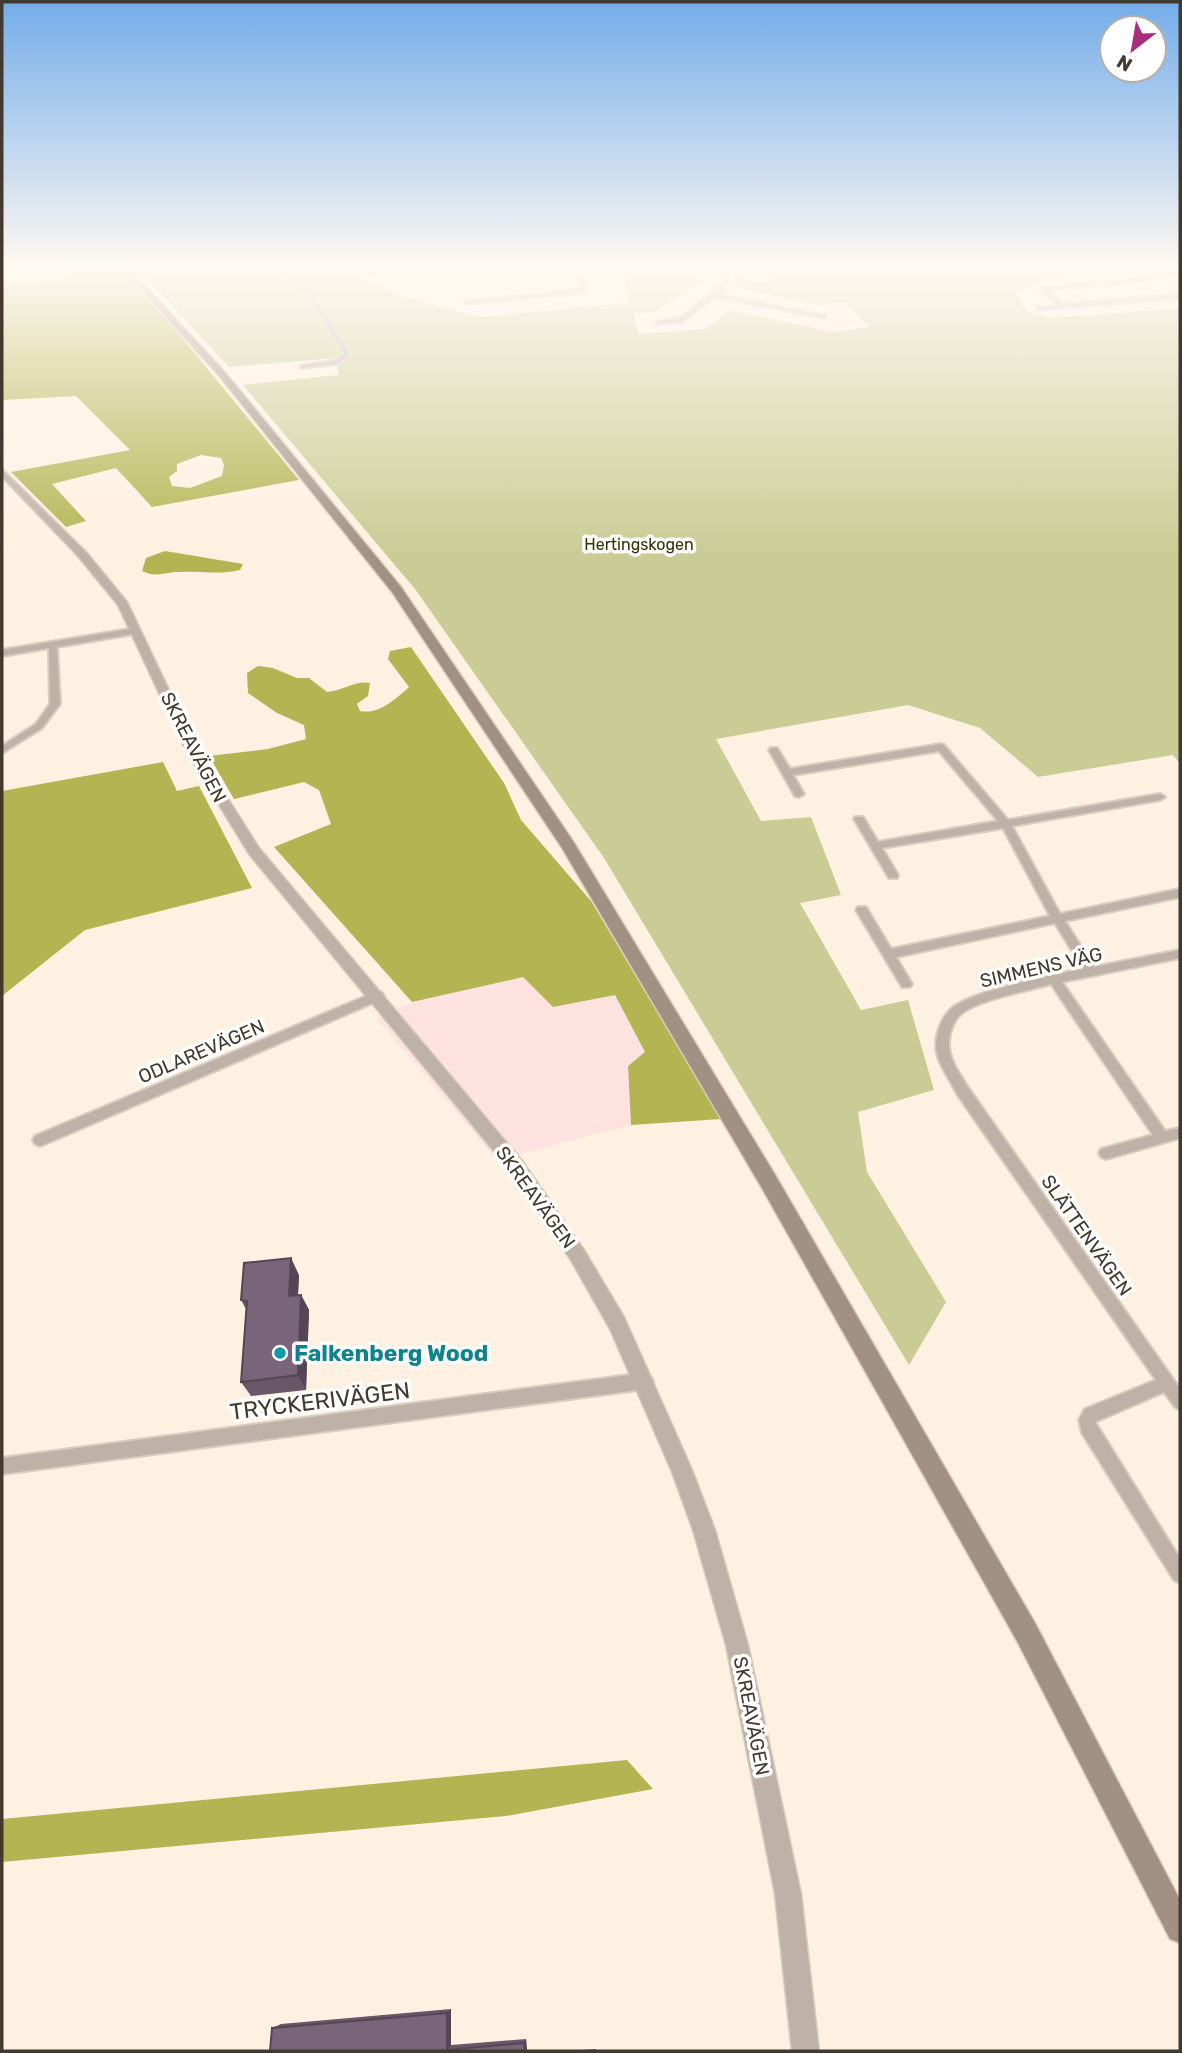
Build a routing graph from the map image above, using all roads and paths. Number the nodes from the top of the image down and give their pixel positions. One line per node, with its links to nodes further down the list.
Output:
1 (214, 365): 36 (main road)
2 (321, 365): 3 (street)
3 (303, 367)
4 (2, 472): 5 (street, SKREAVÄGEN)
5 (136, 631): 6 (street); 25 (street, SKREAVÄGEN)
6 (53, 646): 7 (street); 8 (street)
7 (2, 653)
8 (2, 750)
9 (775, 750): 10 (street)
10 (788, 773): 11 (street); 14 (street)
11 (799, 794)
12 (1160, 797): 14 (street)
13 (859, 819): 15 (street)
14 (1006, 824): 15 (street); 19 (street)
15 (875, 846): 16 (street)
16 (892, 875)
17 (1180, 893): 19 (street)
18 (862, 910): 20 (street)
19 (1058, 920): 20 (street); 22 (street)
20 (889, 954): 24 (street)
21 (1180, 954): 22 (street, SIMMENS VÄG)
22 (1092, 973): 23 (street, SIMMENS VÄG)
23 (1054, 979): 26 (street, SIMMENS VÄG); 28 (street)
24 (906, 984)
25 (377, 996): 29 (street, ODLAREVÄGEN); 31 (street, SKREAVÄGEN)
26 (962, 1090): 32 (street, SLÄTTENVÄGEN)
27 (1180, 1133): 28 (street)
28 (1162, 1138): 30 (street)
29 (40, 1140)
30 (1106, 1153)
31 (645, 1381): 34 (street, TRYCKERIVÄGEN); 37 (street, SKREAVÄGEN)
32 (1167, 1383): 33 (street, SLÄTTENVÄGEN); 35 (street)
33 (1180, 1402)
34 (2, 1466)
35 (1180, 1574)
36 (1180, 1929)
37 (806, 2051)

